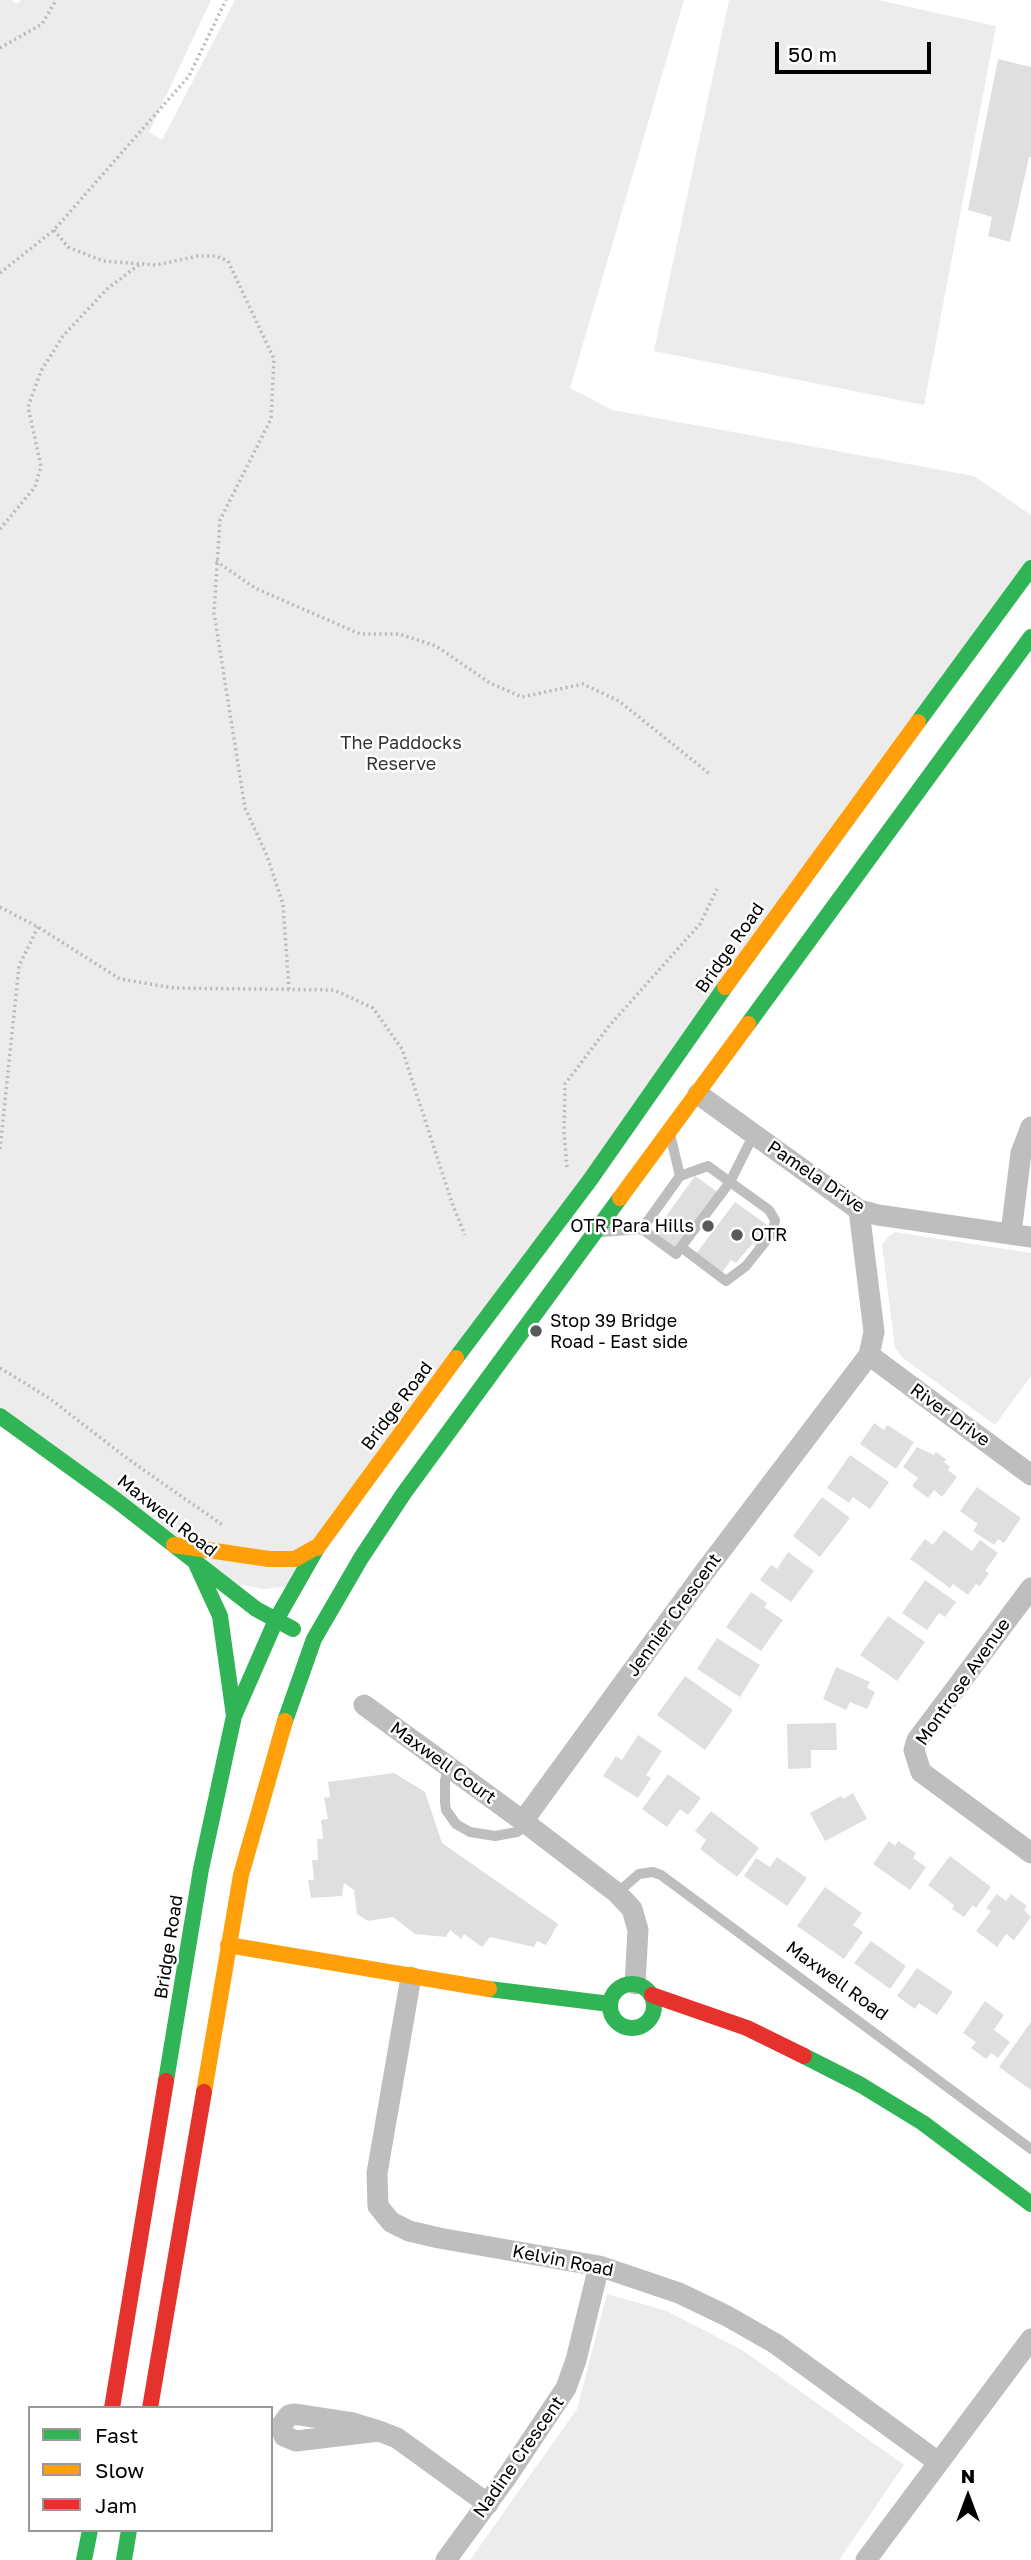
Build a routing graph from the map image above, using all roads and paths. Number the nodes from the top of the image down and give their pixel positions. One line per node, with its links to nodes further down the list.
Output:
1 (56, 0): 3 (path)
2 (226, 0): 4 (path)
3 (0, 48)
4 (54, 230): 5 (path); 6 (path)
5 (140, 264): 7 (path); 8 (path)
6 (0, 273)
7 (0, 529)
8 (216, 561): 11 (path); 15 (path)
9 (1031, 568): 16 (main road, Bridge Road)
10 (1031, 637): 16 (main road, Bridge Road)
11 (711, 775)
12 (717, 889): 21 (path)
13 (0, 907): 14 (path)
14 (38, 927): 15 (path); 20 (path)
15 (289, 989): 28 (path)
16 (683, 1083): 18 (main road, Bridge Road); 19 (street, Pamela Drive); 36 (main road, Bridge Road)
17 (1031, 1127): 27 (street)
18 (670, 1132): 22 (lane); 26 (main road, Bridge Road)
19 (754, 1134): 23 (lane); 24 (street, Pamela Drive)
20 (0, 1149)
21 (568, 1173)
22 (680, 1176): 23 (lane); 25 (lane)
23 (730, 1182): 29 (lane); 29 (lane)
24 (859, 1210): 27 (street, Pamela Drive); 30 (street)
25 (642, 1229): 26 (lane); 29 (lane)
26 (595, 1232): 40 (main road, Bridge Road)
27 (1021, 1235)
28 (465, 1236)
29 (681, 1247)
30 (869, 1355): 33 (street, River Drive); 44 (street, Jennier Crescent)
31 (0, 1368): 34 (path)
32 (0, 1416): 35 (main road, Maxwell Road)
33 (1031, 1475)
34 (225, 1526)
35 (173, 1545): 36 (main road); 37 (main road, Maxwell Road)
36 (318, 1546): 39 (main road, Bridge Road)
37 (196, 1563): 39 (main road, Maxwell Road); 42 (main road)
38 (1031, 1588): 45 (street, Montrose Avenue)
39 (276, 1620): 40 (main road, Maxwell Road); 42 (main road, Bridge Road)
40 (314, 1639): 47 (main road, Bridge Road)
41 (364, 1705): 43 (street, Maxwell Court)
42 (234, 1716): 48 (main road, Bridge Road)
43 (448, 1767): 44 (street, Maxwell Court); 44 (lane)
44 (525, 1823): 46 (street)
45 (1031, 1853)
46 (617, 1893): 50 (street); 56 (lane, Maxwell Road)
47 (228, 1945): 48 (main road); 49 (main road); 61 (main road, Bridge Road)
48 (186, 1964): 60 (main road, Bridge Road)
49 (411, 1977): 51 (main road); 58 (street, Kelvin Road)
50 (643, 1989): 51 (main road); 52 (main road); 55 (main road)
51 (610, 2004): 52 (main road)
52 (651, 2017): 53 (main road)
53 (671, 2021)
54 (740, 2043): 55 (main road)
55 (794, 2052): 57 (main road)
56 (1031, 2149)
57 (1031, 2204)
58 (599, 2266): 63 (street, Kelvin Road); 64 (street, Nadine Crescent)
59 (1031, 2339): 63 (street)
60 (112, 2406)
61 (150, 2406)
62 (379, 2431): 64 (street)
63 (938, 2462): 70 (street)
64 (488, 2504): 69 (street, Nadine Crescent)
65 (90, 2532): 67 (main road)
66 (129, 2532): 68 (main road)
67 (84, 2560)
68 (124, 2560)
69 (446, 2560)
70 (866, 2560)

